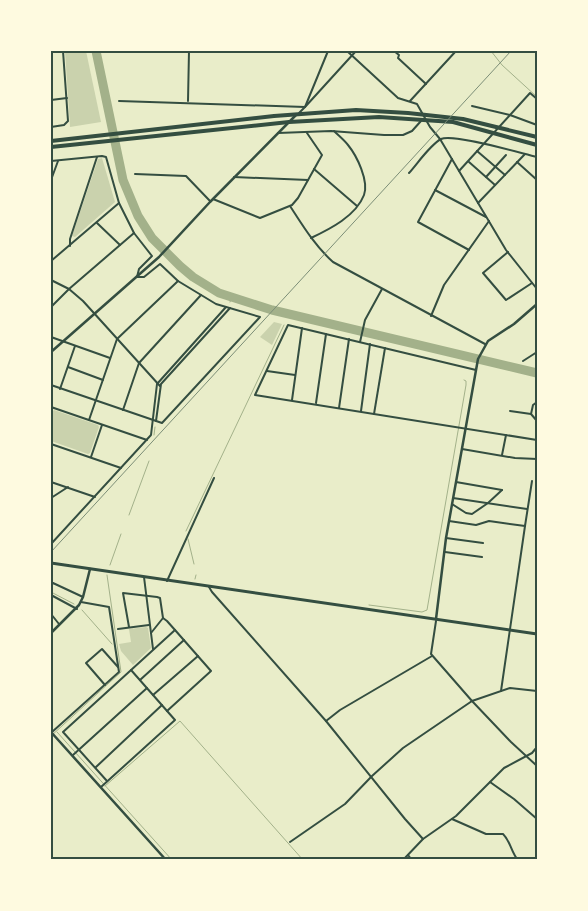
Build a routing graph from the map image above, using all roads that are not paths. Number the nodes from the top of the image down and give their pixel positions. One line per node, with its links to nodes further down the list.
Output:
1 (63, 51): 10 (street)
2 (189, 51): 15 (street)
3 (328, 51): 17 (street)
4 (347, 51): 8 (street)
5 (356, 51): 8 (street)
6 (394, 51): 9 (street)
7 (456, 51): 9 (street)
8 (352, 56): 14 (street); 17 (street)
9 (426, 84): 14 (street)
10 (66, 98): 12 (street); 23 (street)
11 (537, 99): 19 (street)
12 (51, 100)
13 (120, 101): 15 (street)
14 (410, 101): 20 (street)
15 (188, 102): 17 (street)
16 (472, 106): 19 (street)
17 (305, 107): 18 (street)
18 (297, 114): 21 (street); 27 (highway); 29 (highway)
19 (510, 115): 22 (street); 30 (street)
20 (425, 117): 24 (street); 28 (street)
21 (289, 122): 25 (street); 31 (highway); 32 (highway)
22 (537, 125)
23 (51, 127)
24 (334, 132): 26 (street); 60 (street)
25 (278, 133): 26 (street); 50 (street)
26 (307, 133): 44 (street)
27 (537, 137)
28 (440, 139): 30 (street); 38 (street); 46 (street)
29 (51, 141)
30 (484, 144): 33 (street); 34 (street)
31 (537, 145)
32 (51, 147)
33 (477, 151): 41 (street); 43 (street)
34 (525, 154): 36 (street); 42 (street)
35 (506, 155): 43 (street)
36 (537, 156)
37 (97, 157): 40 (street); 57 (street); 67 (street)
38 (452, 159): 45 (street); 55 (street)
39 (51, 161): 40 (street)
40 (58, 161): 51 (street)
41 (468, 161): 45 (street); 49 (street)
42 (518, 162): 48 (street); 53 (street)
43 (495, 166): 48 (street); 49 (street)
44 (314, 169): 52 (street); 60 (street)
45 (459, 171): 58 (street)
46 (409, 173)
47 (135, 174): 56 (street)
48 (505, 175): 54 (street)
49 (486, 177): 54 (street)
50 (234, 178): 52 (street); 56 (street)
51 (51, 180)
52 (308, 180): 59 (street)
53 (537, 180)
54 (495, 185): 58 (street)
55 (435, 190): 61 (street); 68 (street)
56 (212, 200): 59 (street); 71 (street)
57 (118, 203): 63 (street); 64 (street)
58 (478, 203): 61 (street)
59 (290, 206): 65 (street)
60 (357, 206): 65 (street)
61 (486, 216): 62 (street)
62 (489, 221): 68 (street); 69 (street)
63 (96, 222): 66 (street); 67 (street)
64 (134, 233): 66 (street); 71 (street)
65 (310, 238): 76 (street)
66 (120, 245): 75 (street)
67 (70, 246): 70 (street)
68 (469, 250): 84 (street)
69 (508, 252): 74 (street); 74 (street)
70 (51, 261)
71 (137, 278): 73 (street); 83 (street)
72 (51, 280): 75 (street)
73 (178, 281): 78 (street); 88 (street)
74 (532, 282): 77 (street)
75 (68, 289): 80 (street); 83 (street)
76 (382, 289): 84 (street); 91 (street)
77 (537, 289)
78 (201, 295): 81 (street); 101 (street)
79 (537, 304): 93 (street)
80 (51, 307)
81 (226, 307): 82 (street); 95 (street)
82 (230, 308): 95 (street); 125 (street)
83 (94, 314): 88 (street); 90 (street)
84 (431, 316): 93 (street)
85 (302, 328): 86 (street); 104 (street); 105 (street)
86 (326, 334): 89 (street); 114 (street)
87 (51, 337): 90 (street)
88 (117, 338): 99 (street); 101 (street)
89 (349, 339): 91 (street); 116 (street)
90 (63, 341): 94 (street); 97 (street)
91 (360, 342): 92 (street)
92 (370, 344): 96 (street); 119 (street)
93 (485, 344): 103 (street)
94 (75, 346): 99 (street); 102 (street)
95 (193, 347): 107 (street); 109 (street)
96 (385, 348): 103 (street); 120 (street)
97 (51, 352)
98 (537, 352): 100 (street)
99 (110, 358): 106 (street)
100 (523, 361)
101 (139, 363): 107 (street); 117 (street)
102 (68, 367): 106 (street); 110 (street)
103 (476, 370): 127 (street)
104 (267, 371): 105 (street); 112 (street)
105 (295, 375): 112 (street)
106 (103, 380): 111 (street)
107 (157, 384): 109 (street); 123 (street)
108 (51, 386): 110 (street)
109 (160, 386): 125 (street)
110 (60, 389): 111 (street)
111 (96, 401): 117 (street); 122 (street)
112 (292, 401): 114 (street)
113 (537, 402): 121 (street)
114 (316, 404): 116 (street)
115 (51, 407): 122 (street)
116 (339, 408): 119 (street)
117 (123, 410): 123 (street)
118 (510, 411): 121 (street)
119 (361, 412): 120 (street)
120 (374, 414): 127 (street)
121 (532, 414): 124 (street)
122 (89, 420): 126 (street)
123 (152, 420): 125 (street); 129 (street)
124 (537, 421)
125 (156, 422)
126 (102, 424): 129 (street); 134 (street)
127 (465, 428): 128 (street); 132 (street)
128 (506, 435): 130 (street); 133 (street)
129 (147, 440): 136 (street)
130 (537, 440)
131 (51, 444): 134 (street)
132 (462, 449): 133 (street); 140 (street)
133 (502, 456): 135 (street)
134 (91, 457): 136 (street)
135 (537, 459)
136 (121, 468): 142 (street)
137 (214, 478): 160 (street)
138 (532, 481): 147 (street)
139 (51, 482): 141 (street)
140 (456, 482): 144 (street); 145 (street)
141 (68, 487): 142 (street); 143 (street)
142 (95, 497): 152 (street)
143 (51, 498)
144 (452, 498): 145 (street); 146 (street)
145 (488, 503): 146 (street); 147 (street)
146 (452, 504): 148 (street)
147 (526, 509): 149 (street)
148 (449, 521): 149 (street); 150 (street)
149 (525, 526): 176 (street)
150 (446, 538): 153 (street); 155 (street)
151 (51, 539): 152 (street)
152 (54, 541): 154 (street)
153 (483, 543)
154 (51, 544)
155 (445, 552): 156 (street); 170 (street)
156 (482, 557)
157 (51, 563): 158 (main road)
158 (90, 569): 159 (main road); 165 (street)
159 (144, 577): 160 (main road); 164 (street)
160 (167, 581): 162 (main road)
161 (51, 586): 165 (street)
162 (209, 587): 170 (main road); 195 (street)
163 (51, 595): 167 (street)
164 (146, 596): 169 (street); 172 (street); 173 (street)
165 (83, 597): 166 (street)
166 (81, 602): 167 (street); 184 (street)
167 (77, 609): 171 (street)
168 (51, 614): 171 (street)
169 (163, 618): 175 (street); 178 (street)
170 (436, 620): 176 (main road); 183 (street)
171 (60, 624): 177 (street)
172 (149, 625): 173 (street); 178 (street)
173 (129, 627): 174 (street)
174 (118, 629)
175 (176, 630): 180 (street); 181 (street)
176 (509, 630): 179 (main road); 190 (street)
177 (51, 633)
178 (151, 633): 181 (street)
179 (537, 634)
180 (184, 640): 182 (street); 186 (street)
181 (153, 650): 185 (street)
182 (198, 656): 191 (street); 194 (street)
183 (432, 656): 192 (street); 195 (street)
184 (119, 668): 187 (street); 187 (street)
185 (131, 669): 186 (street); 198 (street)
186 (140, 680): 188 (street)
187 (105, 684): 196 (street)
188 (147, 688): 191 (street); 198 (street)
189 (537, 690): 190 (street)
190 (501, 691): 192 (street)
191 (153, 695): 193 (street)
192 (472, 701): 199 (street); 203 (street)
193 (162, 706): 194 (street); 202 (street)
194 (167, 711): 204 (street)
195 (326, 721): 203 (street)
196 (51, 733): 200 (street)
197 (537, 747): 199 (street)
198 (79, 749): 200 (street); 202 (street)
199 (526, 755): 201 (street); 205 (street)
200 (72, 756): 206 (street)
201 (537, 766)
202 (96, 767): 204 (street)
203 (372, 776): 209 (street); 210 (street)
204 (107, 781): 206 (street)
205 (489, 782): 207 (street); 208 (street)
206 (100, 787): 212 (street)
207 (537, 818)
208 (452, 819): 209 (street); 215 (street)
209 (423, 839): 211 (street)
210 (290, 842)
211 (408, 855): 213 (street); 214 (street)
212 (166, 860)
213 (403, 860)
214 (412, 860)
215 (518, 860)

